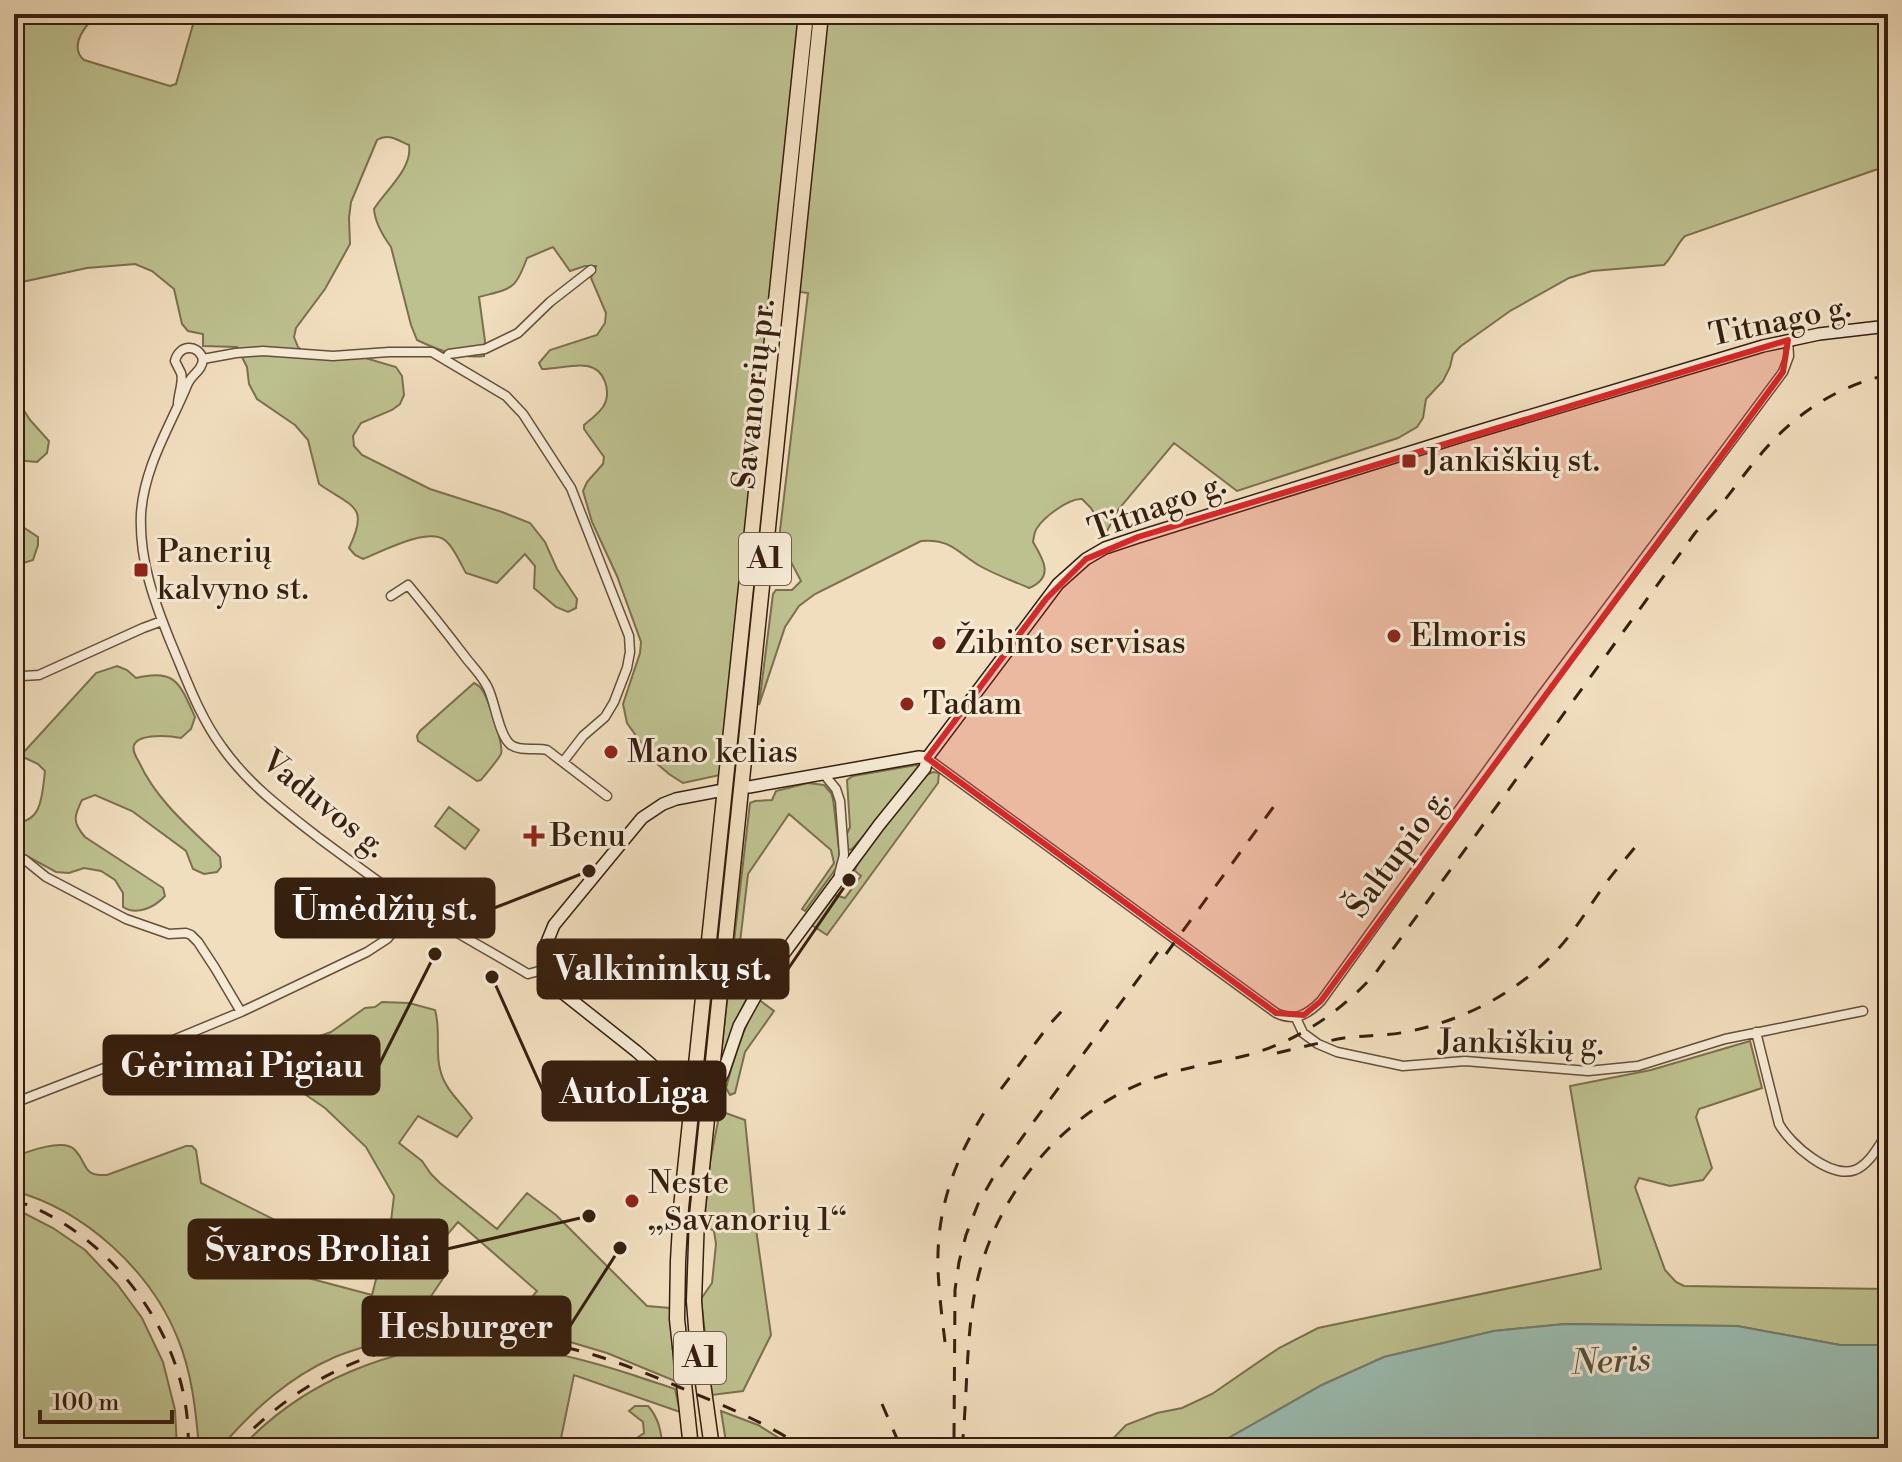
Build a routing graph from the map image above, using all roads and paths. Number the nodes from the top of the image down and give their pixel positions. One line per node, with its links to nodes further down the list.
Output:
1 (806, 14): 28 (highway, Savanorių pr. / A1)
2 (821, 14): 30 (highway, Savanorių pr. / A1)
3 (591, 270): 7 (street, Vaduvos g.)
4 (1888, 326): 5 (street, Titnago g.)
5 (1788, 340): 14 (street, Titnago g.); 26 (street, Šaltupio g.)
6 (203, 359): 7 (street, Vaduvos g.); 8 (street, Vaduvos g.); 9 (street, Vaduvos g.)
7 (445, 359): 15 (street, Vaduvos g.)
8 (181, 372): 9 (street); 10 (street, Vaduvos g.)
9 (194, 374): 10 (street, Vaduvos g.)
10 (178, 404): 12 (street, Vaduvos g.)
11 (391, 596): 15 (street)
12 (162, 621): 13 (street); 22 (street, Vaduvos g.)
13 (14, 673)
14 (927, 758): 16 (street); 21 (street, Titnago g.); 26 (street)
15 (563, 762): 19 (street)
16 (823, 773): 17 (street); 21 (street)
17 (749, 787)
18 (718, 791): 23 (street)
19 (607, 796)
20 (14, 855): 25 (street)
21 (835, 883): 30 (street, Titnago g.)
22 (414, 906): 23 (street, Vaduvos g.); 25 (street)
23 (546, 969): 28 (street)
24 (1863, 1011): 27 (street, Jankiškių g.)
25 (241, 1012): 29 (street)
26 (1296, 1018): 27 (street, Jankiškių g.)
27 (1756, 1032): 31 (street)
28 (694, 1096): 32 (highway, Savanorių pr. / A1)
29 (14, 1103)
30 (709, 1104): 33 (highway, Savanorių pr. / A1)
31 (1888, 1132)
32 (691, 1448)
33 (712, 1448)

